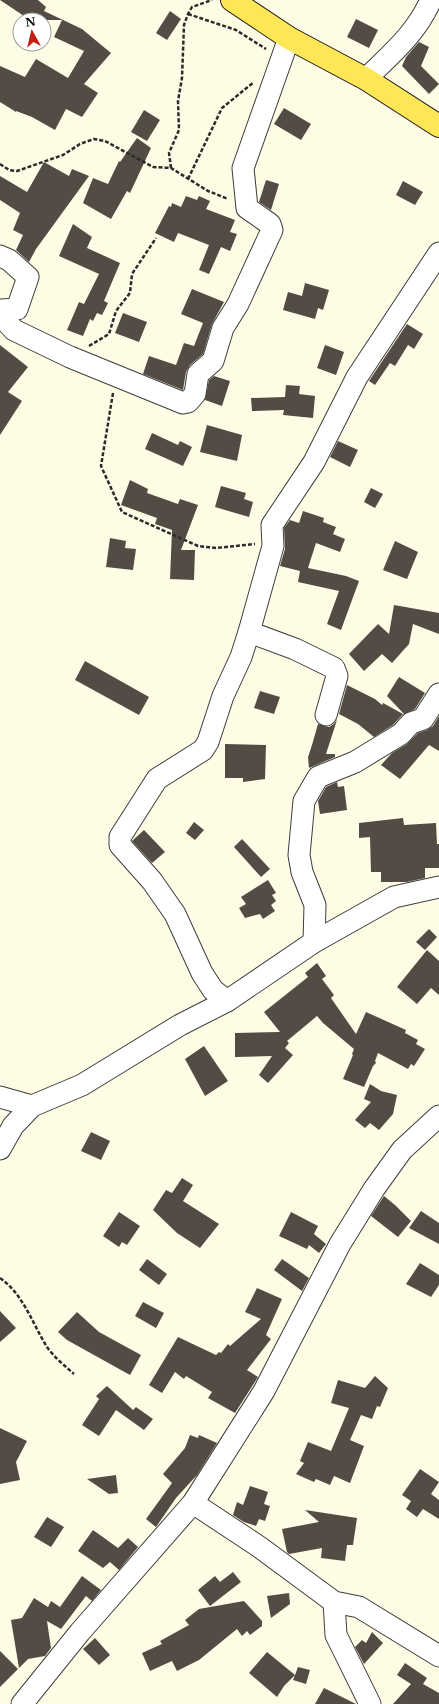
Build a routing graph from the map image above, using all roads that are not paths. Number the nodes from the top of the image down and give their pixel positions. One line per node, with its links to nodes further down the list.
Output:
1 (232, 0): 3 (main road)
2 (431, 0): 4 (street)
3 (289, 38): 4 (main road); 9 (street)
4 (366, 79): 5 (main road)
5 (439, 126)
6 (439, 252): 10 (street)
7 (0, 256): 8 (street)
8 (0, 310)
9 (0, 315)
10 (249, 632): 12 (street); 15 (street)
11 (439, 694): 14 (street)
12 (326, 715)
13 (439, 887): 14 (street)
14 (314, 942): 15 (street)
15 (227, 1001): 17 (street)
16 (0, 1097): 17 (street)
17 (32, 1106): 19 (street)
18 (439, 1116): 20 (street)
19 (0, 1149)
20 (193, 1503): 21 (street); 23 (street)
21 (334, 1602): 22 (street); 24 (street)
22 (439, 1656)
23 (22, 1704)
24 (370, 1704)

